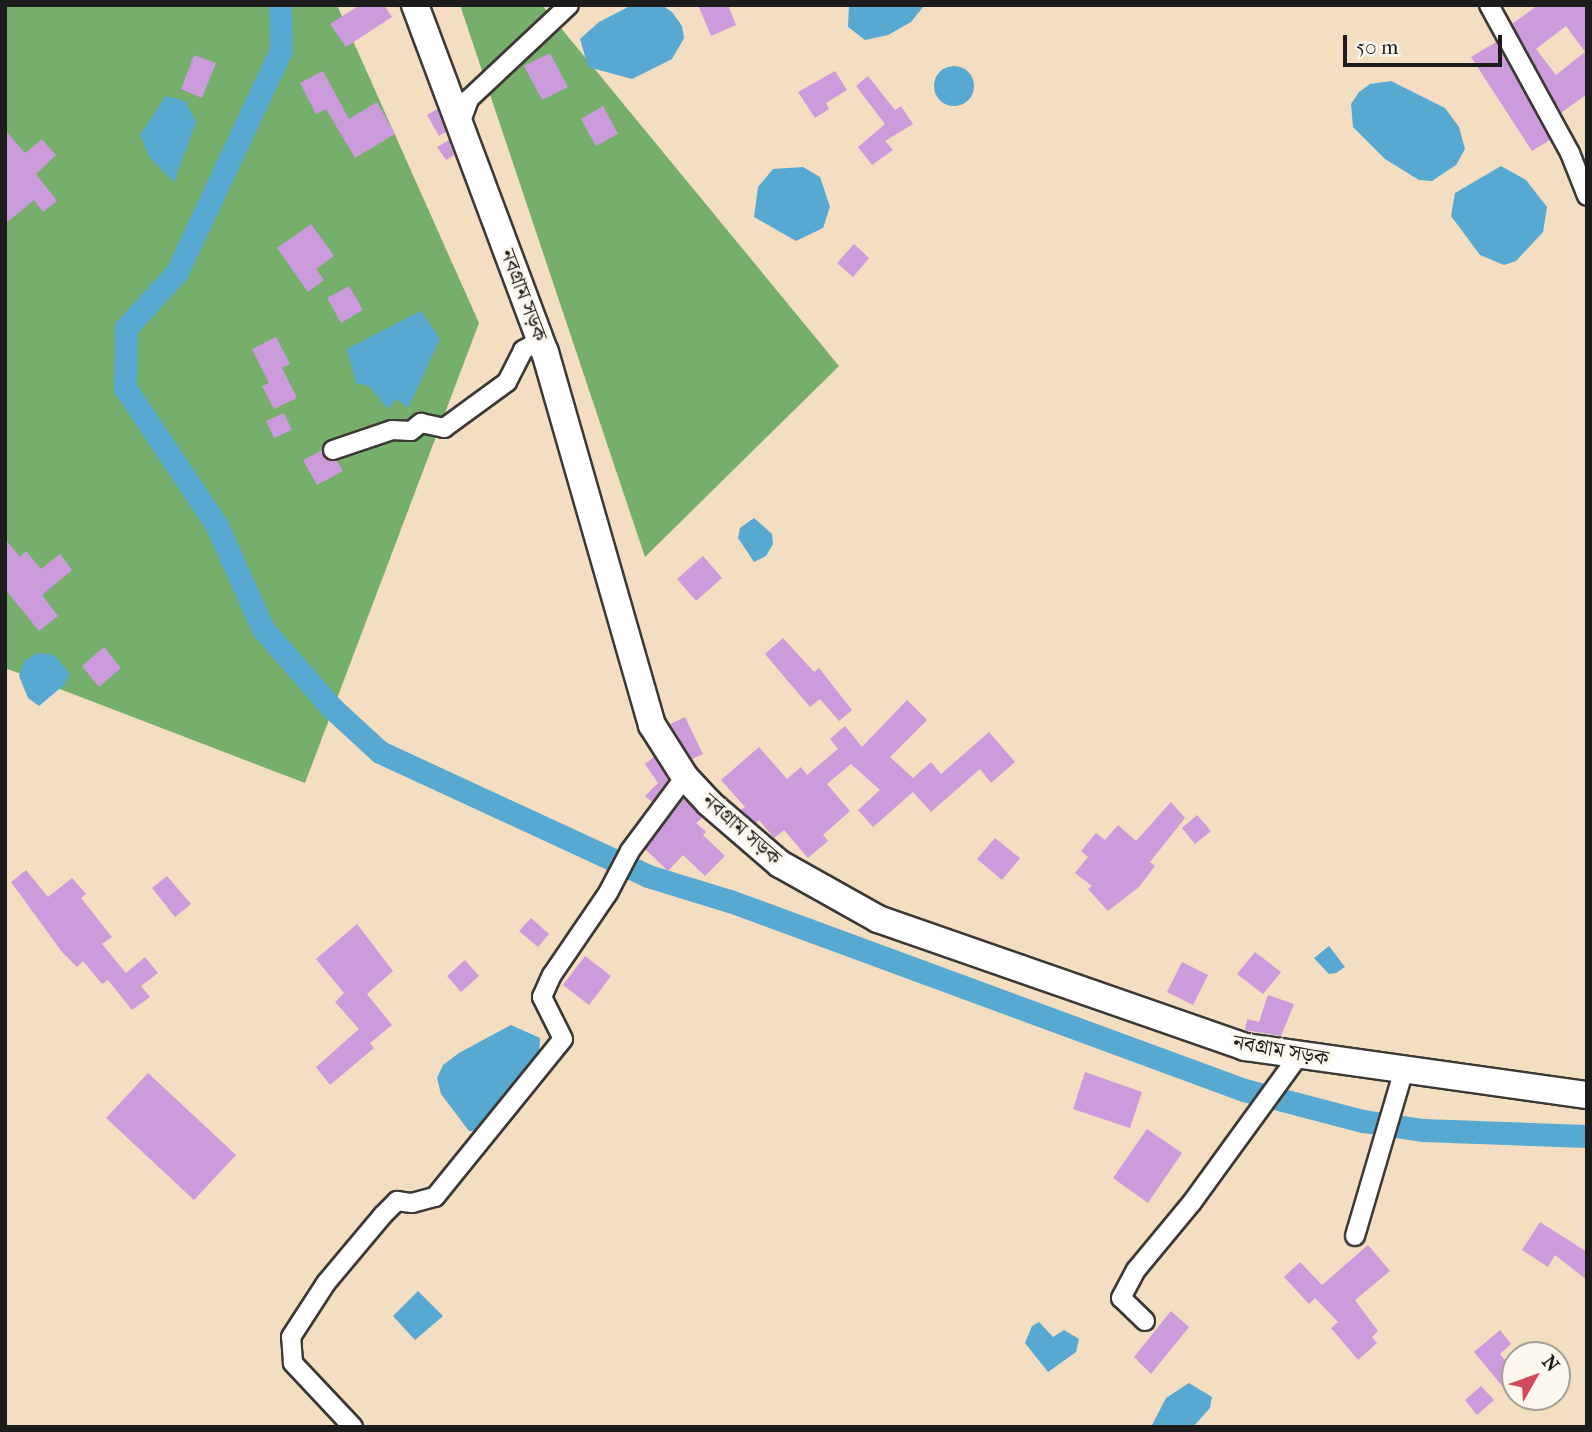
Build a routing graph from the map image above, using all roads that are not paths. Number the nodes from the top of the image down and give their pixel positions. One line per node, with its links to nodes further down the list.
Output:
1 (415, 5): 4 (main road, নবগ্রাম সড়ক)
2 (569, 5): 4 (street)
3 (1489, 5): 5 (street)
4 (460, 124): 6 (main road, নবগ্রাম সড়ক)
5 (1587, 196)
6 (541, 340): 7 (street); 8 (main road, নবগ্রাম সড়ক)
7 (333, 450)
8 (685, 777): 9 (main road, নবগ্রাম সড়ক); 14 (street)
9 (1298, 1055): 10 (main road, নবগ্রাম সড়ক); 13 (street)
10 (1404, 1069): 11 (main road, নবগ্রাম সড়ক); 12 (street)
11 (1587, 1095)
12 (1355, 1236)
13 (1145, 1321)
14 (353, 1427)

